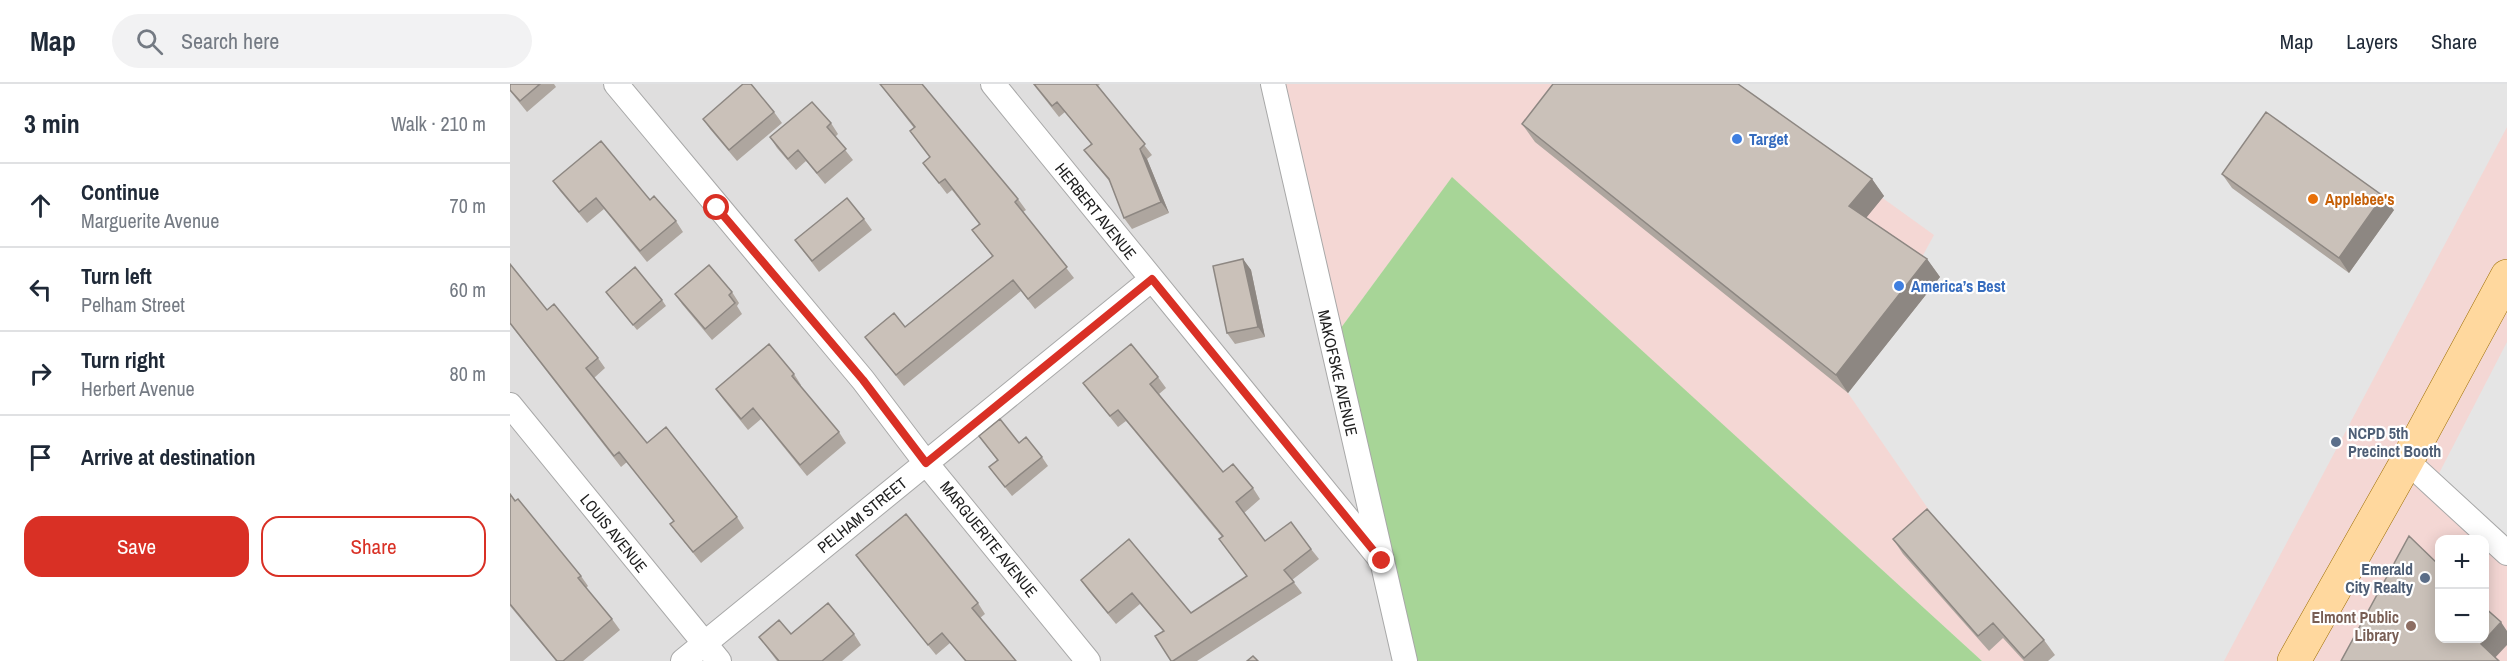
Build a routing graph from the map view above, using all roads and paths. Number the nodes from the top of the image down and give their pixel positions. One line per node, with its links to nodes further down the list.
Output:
1 (616, 84): 8 (street, MARGUERITE AVENUE)
2 (993, 84): 5 (street, HERBERT AVENUE)
3 (1273, 84): 10 (street, MAKOFSKE AVENUE)
4 (2507, 276): 7 (main road)
5 (1152, 279): 8 (street, PELHAM STREET); 10 (street, HERBERT AVENUE)
6 (510, 405): 11 (street, LOUIS AVENUE)
7 (2407, 461): 9 (street); 15 (main road)
8 (926, 463): 11 (street, PELHAM STREET); 13 (street, MARGUERITE AVENUE)
9 (2507, 553)
10 (1382, 561): 14 (street, MAKOFSKE AVENUE)
11 (711, 652): 12 (street, PELHAM STREET)
12 (683, 661)
13 (1088, 661)
14 (1405, 661)
15 (2294, 661)

